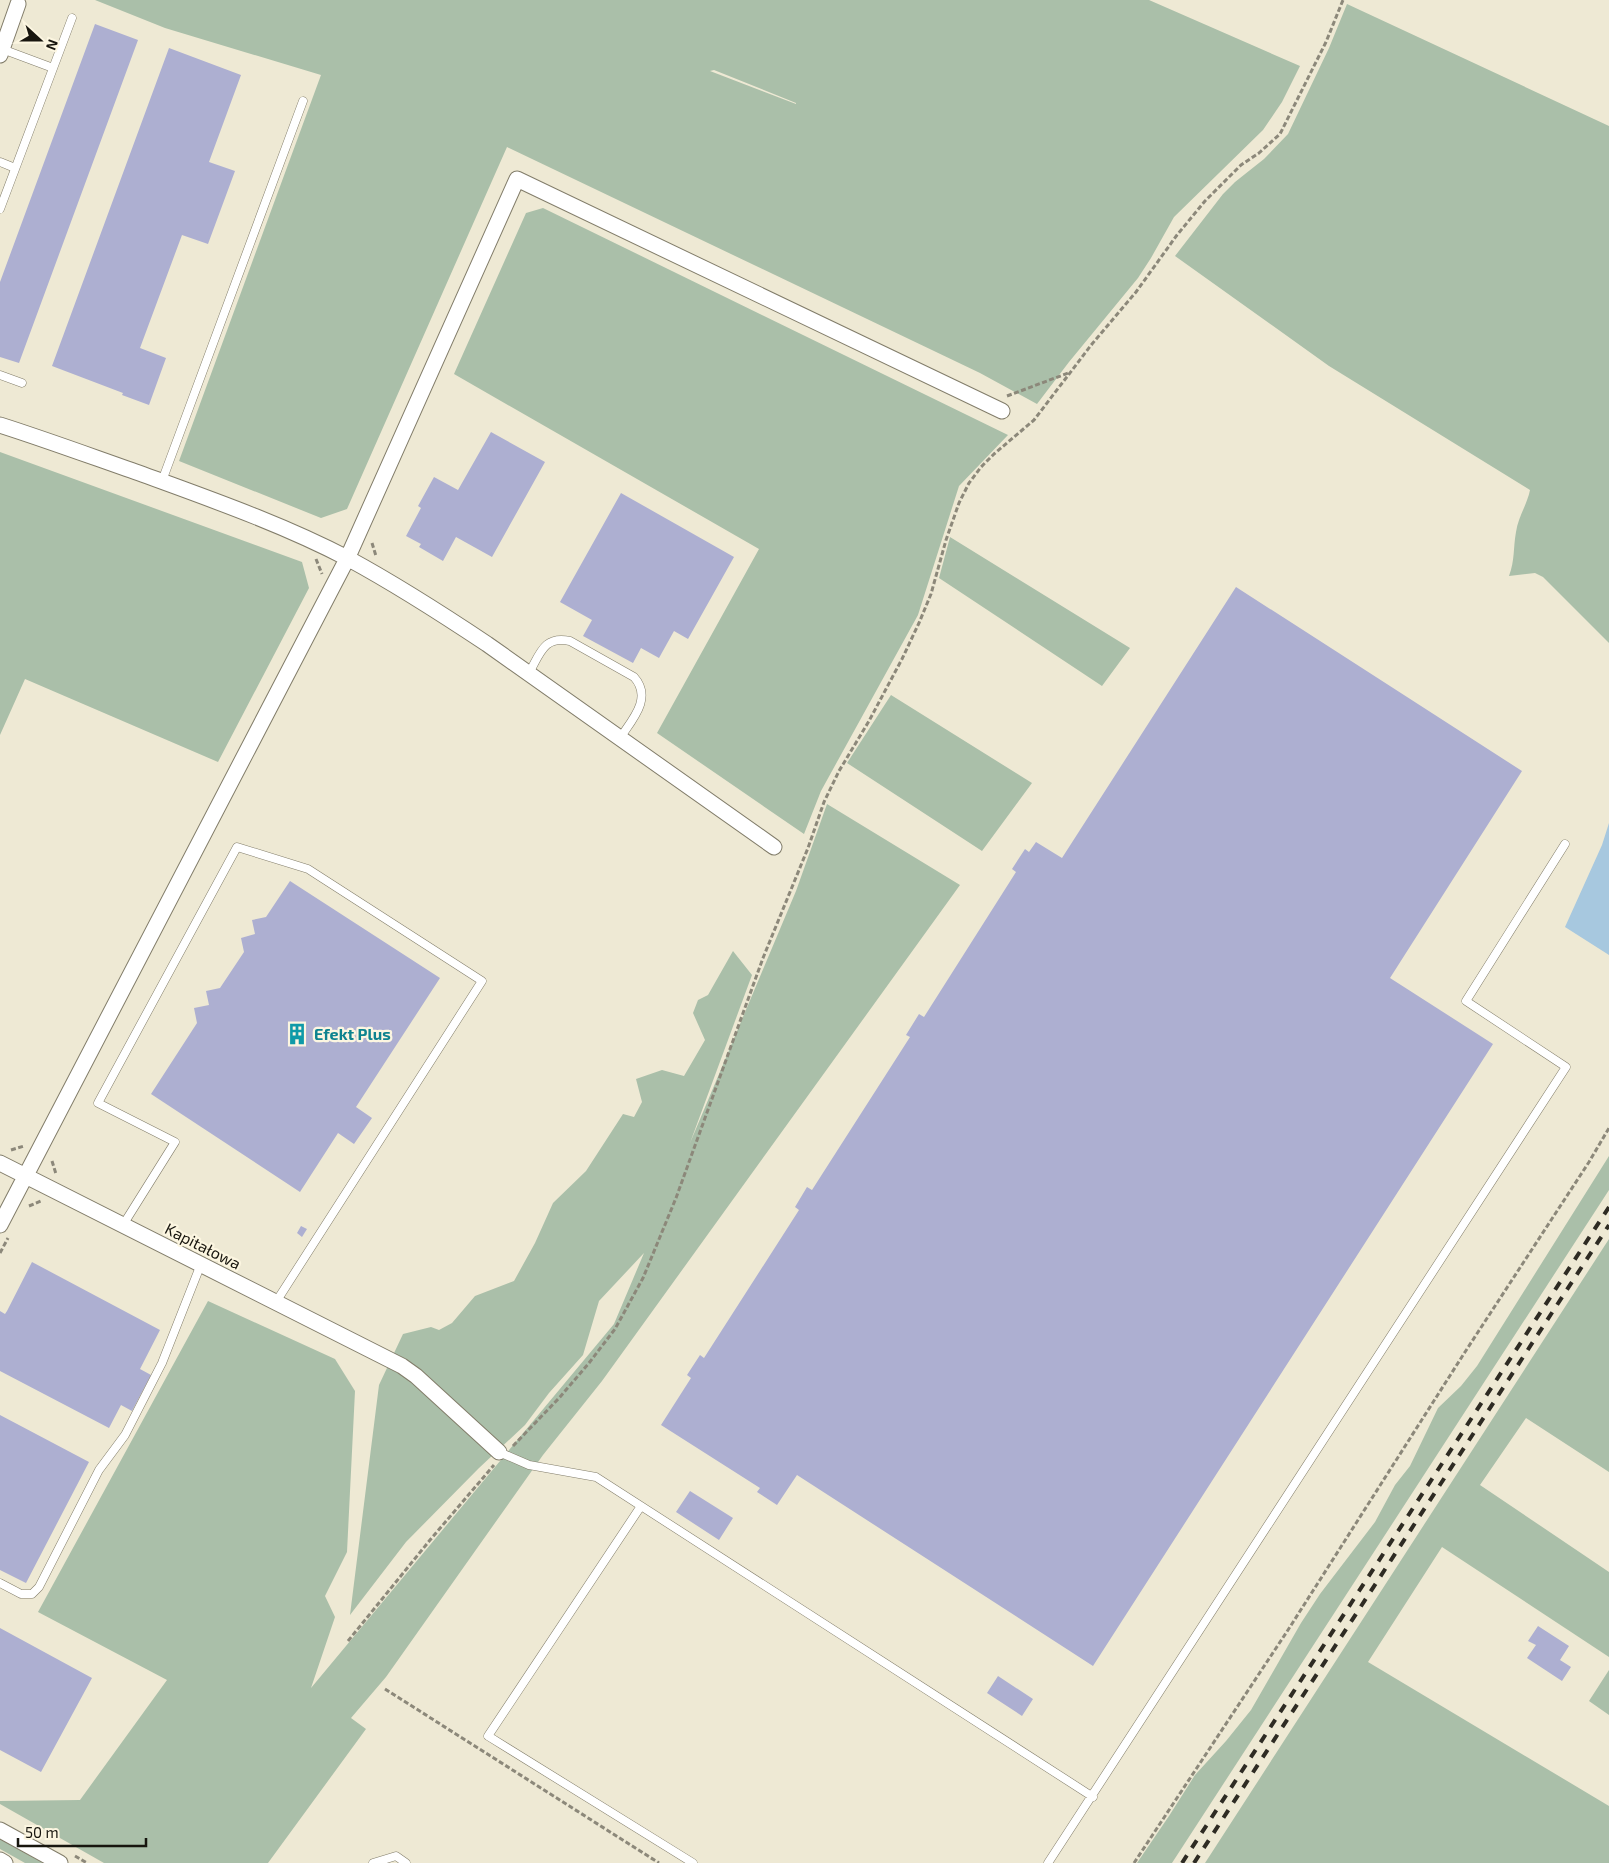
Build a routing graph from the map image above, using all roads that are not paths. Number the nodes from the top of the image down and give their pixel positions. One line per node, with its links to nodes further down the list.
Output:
1 (18, 4): 3 (street)
2 (72, 18): 4 (lane)
3 (1, 52): 4 (lane)
4 (53, 68): 7 (lane)
5 (304, 101): 13 (lane)
6 (0, 162): 7 (lane)
7 (15, 168): 8 (lane)
8 (0, 209)
9 (0, 375): 10 (lane)
10 (22, 383)
11 (998, 409): 14 (street)
12 (0, 425): 13 (street)
13 (162, 481): 14 (street)
14 (348, 559): 15 (street); 20 (street)
15 (528, 673): 16 (street); 16 (lane)
16 (620, 738): 18 (street)
17 (1566, 844): 28 (lane)
18 (774, 847)
19 (1, 1164): 20 (street, Kapitałowa)
20 (26, 1176): 21 (street); 22 (street, Kapitałowa)
21 (0, 1225)
22 (123, 1225): 23 (street, Kapitałowa); 24 (lane)
23 (200, 1264): 24 (street, Kapitałowa); 27 (lane)
24 (276, 1302): 25 (street, Kapitałowa)
25 (501, 1454): 26 (lane)
26 (641, 1506): 28 (lane); 35 (lane)
27 (0, 1583)
28 (1092, 1797): 36 (lane)
29 (0, 1830): 32 (street)
30 (0, 1860): 31 (street)
31 (5, 1863)
32 (60, 1863)
33 (373, 1863): 34 (lane)
34 (406, 1863)
35 (693, 1863)
36 (1048, 1863)

